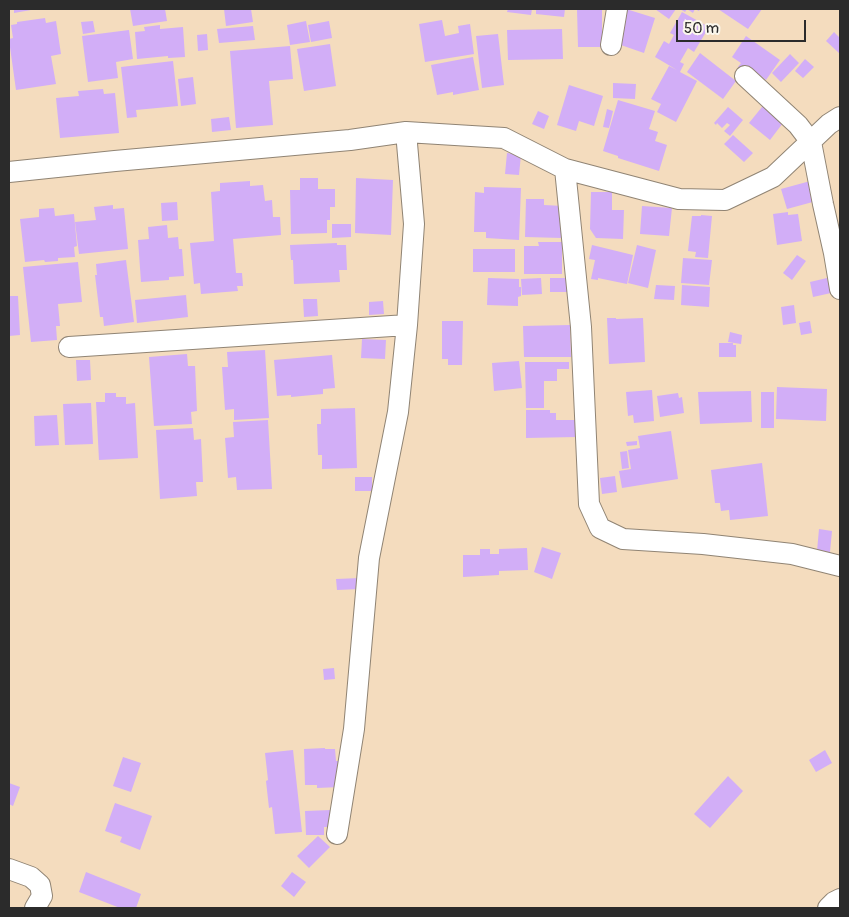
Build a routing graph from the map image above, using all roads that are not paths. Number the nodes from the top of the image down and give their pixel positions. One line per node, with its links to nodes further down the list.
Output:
1 (617, 9): 2 (street)
2 (612, 45)
3 (745, 76): 6 (street)
4 (840, 117): 6 (street)
5 (406, 132): 7 (street); 8 (street); 10 (street)
6 (811, 142): 7 (street); 9 (street)
7 (564, 169): 12 (street)
8 (9, 172)
9 (840, 289)
10 (407, 325): 11 (street); 13 (street)
11 (68, 347)
12 (840, 566)
13 (337, 834)
14 (9, 869): 16 (street)
15 (840, 899): 17 (street)
16 (35, 908)
17 (828, 908)

